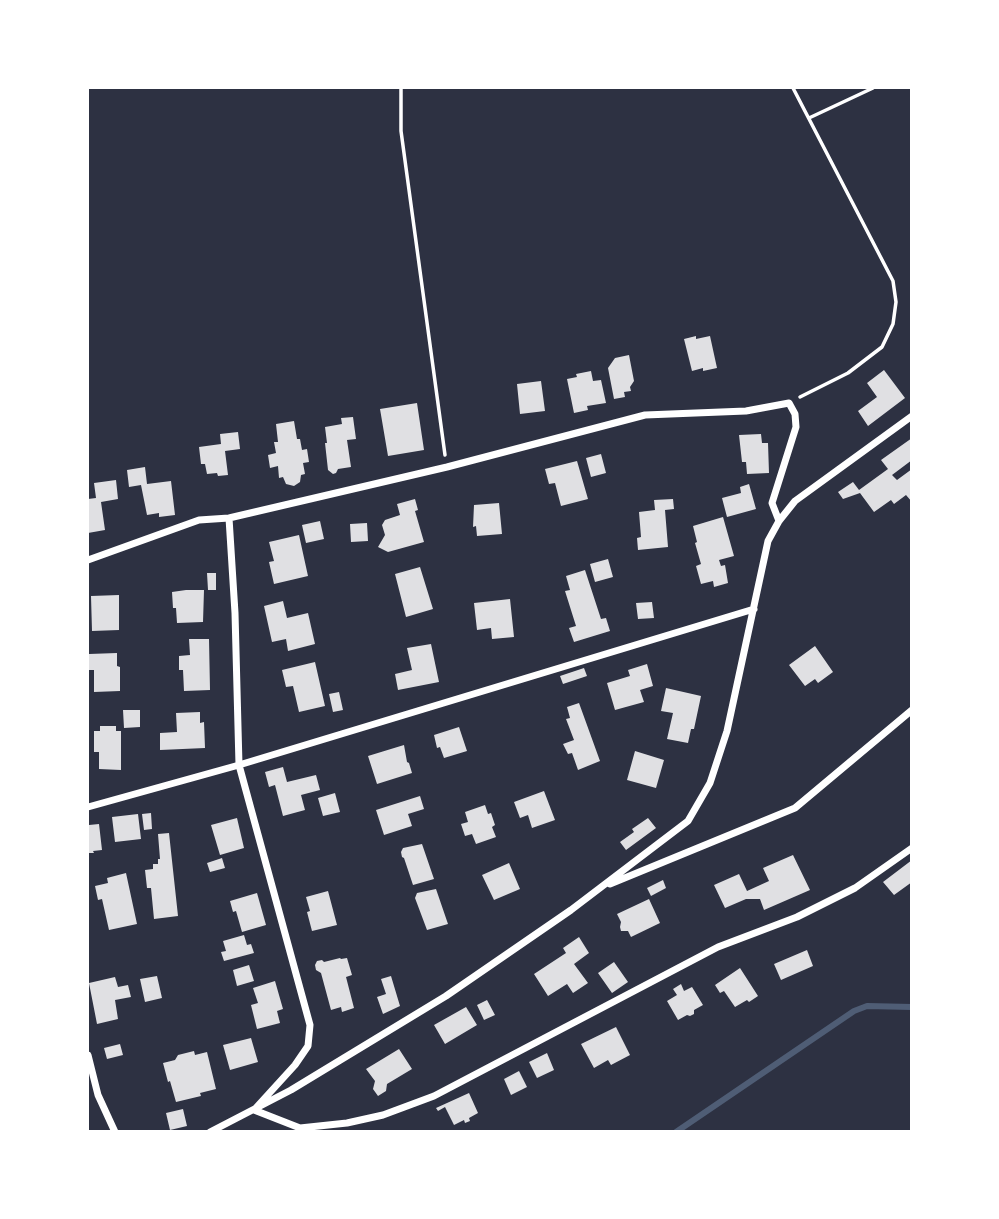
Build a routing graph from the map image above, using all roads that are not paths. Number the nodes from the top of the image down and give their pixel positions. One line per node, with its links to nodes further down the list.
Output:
1 (912, 416): 3 (street)
2 (229, 519): 3 (street); 4 (street); 7 (street)
3 (779, 521): 5 (street)
4 (88, 561)
5 (754, 609): 7 (street); 10 (street)
6 (912, 710): 10 (street)
7 (239, 765): 8 (street); 12 (street)
8 (88, 807)
9 (912, 848): 12 (street)
10 (598, 889): 12 (street)
11 (88, 1055): 13 (street)
12 (254, 1110): 14 (street)
13 (115, 1132)
14 (209, 1132)

